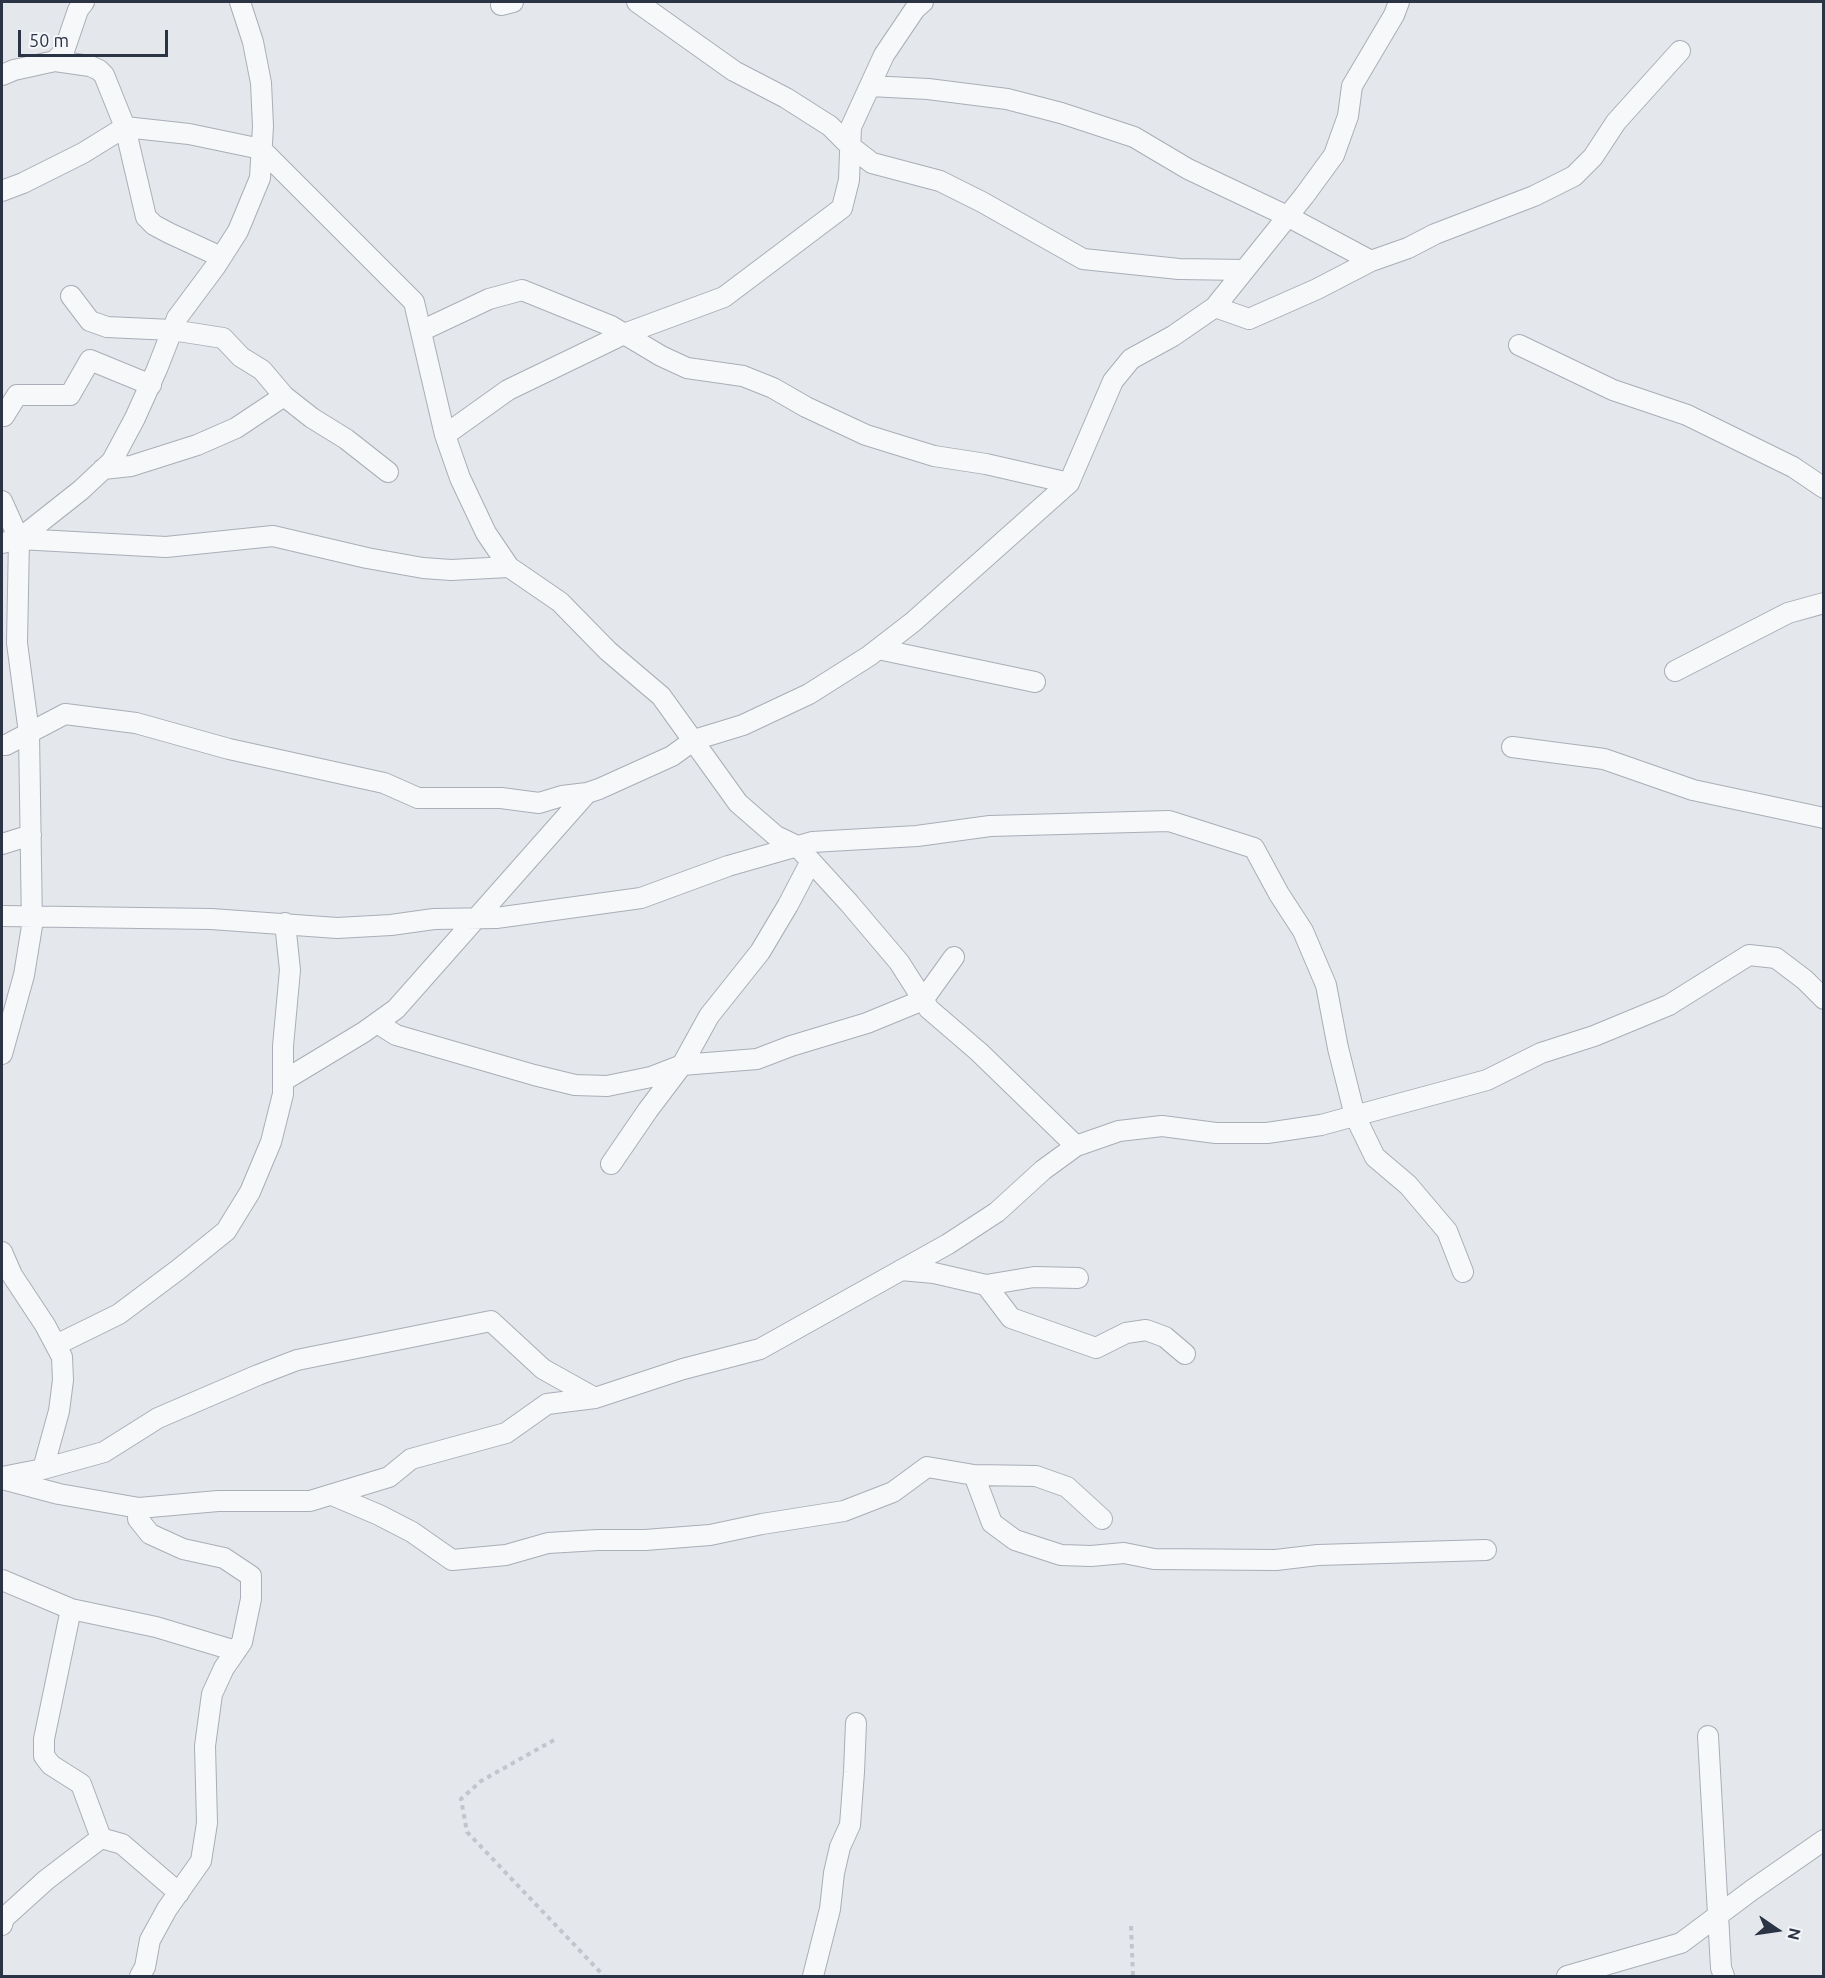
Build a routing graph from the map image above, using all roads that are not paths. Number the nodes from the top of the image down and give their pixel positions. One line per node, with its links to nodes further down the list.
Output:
1 (84, 2): 7 (street)
2 (240, 2): 12 (street)
3 (637, 2): 11 (street)
4 (923, 2): 9 (street)
5 (1399, 2): 14 (street)
6 (1680, 51): 16 (street)
7 (55, 60): 8 (street); 10 (street)
8 (2, 75)
9 (870, 86): 11 (street); 14 (street)
10 (125, 127): 12 (street); 13 (street); 15 (street)
11 (850, 146): 17 (street); 22 (street)
12 (261, 149): 15 (street); 21 (street)
13 (2, 191)
14 (1287, 216): 16 (street); 17 (street)
15 (221, 257): 20 (street)
16 (1371, 261): 19 (street)
17 (1244, 270): 19 (street)
18 (71, 297): 20 (street)
19 (1215, 307): 30 (street)
20 (172, 330): 24 (street); 25 (street)
21 (420, 332): 22 (street); 27 (street)
22 (624, 334): 27 (street); 30 (street)
23 (1519, 345): 31 (street)
24 (151, 385): 26 (street); 28 (street)
25 (284, 396): 28 (street); 29 (street)
26 (2, 416)
27 (445, 435): 34 (street)
28 (103, 469): 33 (street)
29 (388, 472)
30 (1070, 483): 36 (street)
31 (1824, 488)
32 (2, 501): 33 (street)
33 (10, 541): 34 (street); 39 (street)
34 (509, 567): 40 (street)
35 (1824, 603): 37 (street)
36 (878, 649): 38 (street); 40 (street)
37 (1675, 671)
38 (1035, 682)
39 (29, 733): 41 (street); 43 (street); 45 (street)
40 (694, 740): 43 (street); 47 (street)
41 (2, 745)
42 (1512, 747): 44 (street)
43 (587, 793): 51 (street)
44 (1824, 818)
45 (31, 835): 46 (street); 50 (street)
46 (2, 844)
47 (797, 846): 48 (street); 51 (street); 60 (street)
48 (811, 861): 55 (street); 58 (street)
49 (2, 916): 50 (street)
50 (32, 917): 52 (street); 57 (street)
51 (476, 919): 52 (street); 56 (street)
52 (285, 923): 59 (street)
53 (954, 957): 55 (street)
54 (1824, 999): 60 (street)
55 (923, 1000): 58 (street); 61 (street)
56 (377, 1023): 58 (street); 59 (street)
57 (2, 1054)
58 (682, 1065): 62 (street)
59 (283, 1081): 68 (street)
60 (1355, 1116): 61 (street); 65 (street)
61 (1076, 1146): 64 (street)
62 (611, 1164)
63 (2, 1252): 68 (street)
64 (901, 1270): 67 (street); 70 (street)
65 (1463, 1272)
66 (1078, 1278): 67 (street)
67 (987, 1285): 69 (street)
68 (56, 1345): 71 (street)
69 (1185, 1354)
70 (595, 1398): 71 (street); 74 (street)
71 (43, 1469): 73 (street)
72 (974, 1475): 74 (street); 76 (street); 77 (street)
73 (2, 1478): 75 (street)
74 (332, 1495): 75 (street)
75 (139, 1508): 80 (street)
76 (1102, 1520)
77 (1486, 1550)
78 (2, 1580): 79 (street)
79 (71, 1609): 80 (street); 83 (street)
80 (236, 1651): 85 (street)
81 (856, 1723): 89 (street)
82 (1708, 1736): 86 (street)
83 (101, 1838): 85 (street); 87 (street)
84 (1824, 1840): 86 (street)
85 (179, 1893): 88 (street)
86 (1719, 1915): 90 (street); 91 (street)
87 (2, 1925)
88 (140, 1977)
89 (813, 1977)
90 (1567, 1977)
91 (1724, 1977)

